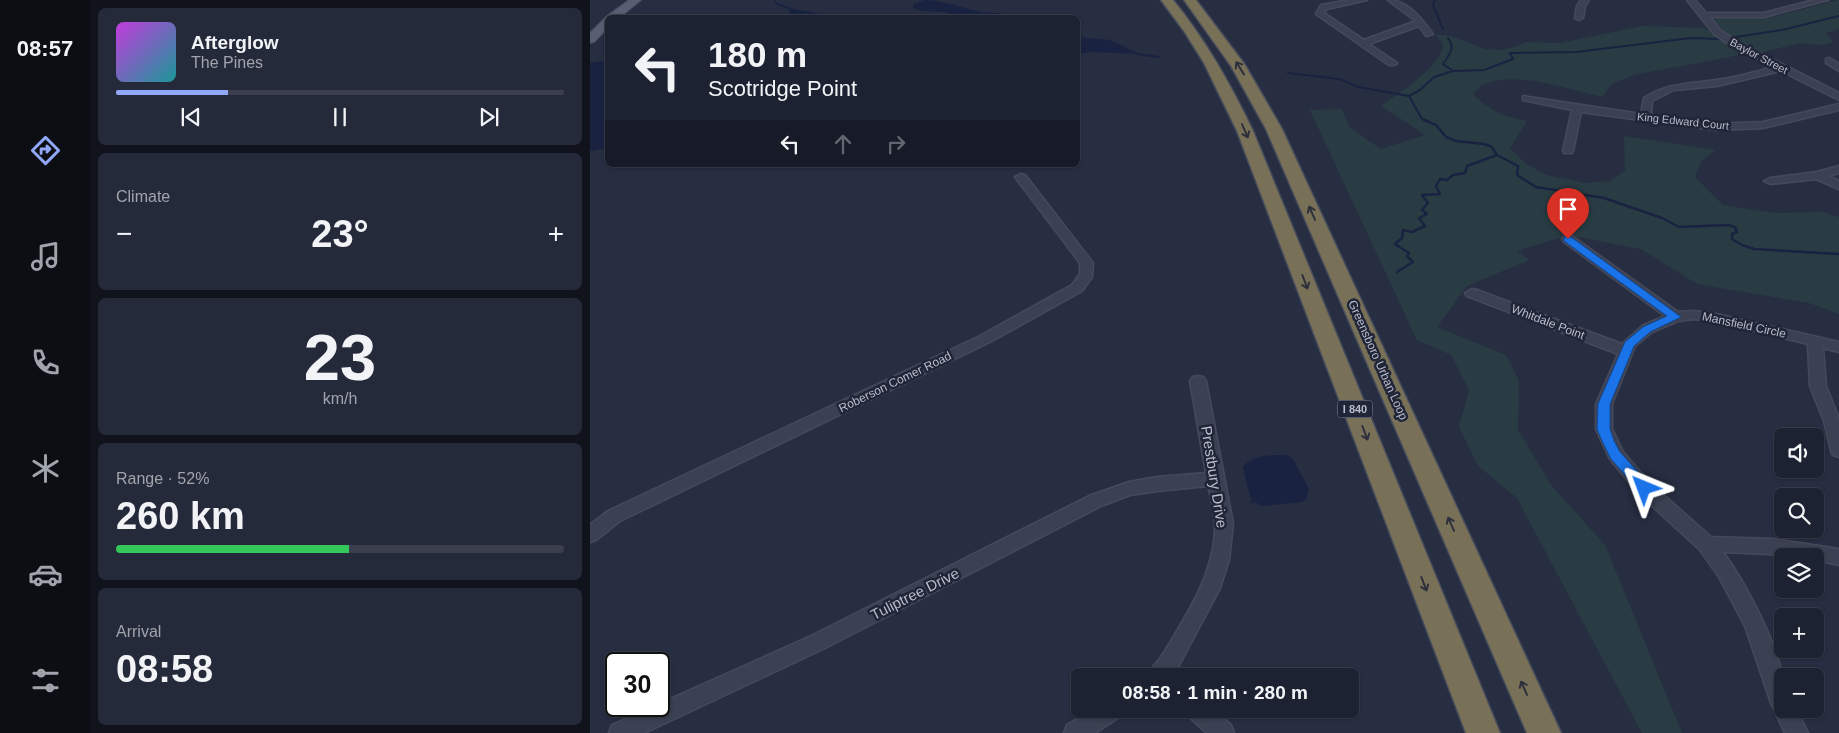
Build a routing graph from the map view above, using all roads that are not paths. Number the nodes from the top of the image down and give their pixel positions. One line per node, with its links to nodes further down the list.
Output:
1 (636, 0): 10 (main road)
2 (1162, 0): 9 (highway)
3 (1197, 0): 16 (highway)
4 (1363, 0): 19 (street)
5 (1392, 0): 14 (street)
6 (1585, 0): 12 (street)
7 (1691, 0): 11 (street, Baylor Street)
8 (1824, 0): 11 (street)
9 (1179, 6): 16 (highway, Greensboro Urban Loop); 55 (highway, I 840, one-way to 55)
10 (615, 15)
11 (1704, 15): 22 (street, Baylor Street)
12 (1579, 18)
13 (605, 23): 15 (main road)
14 (1422, 23): 17 (street); 19 (street)
15 (594, 30): 18 (main road)
16 (1215, 30): 56 (highway, Greensboro Urban Loop, one-way to 16)
17 (1429, 34)
18 (590, 40)
19 (1362, 43): 21 (street)
20 (1829, 61): 23 (street)
21 (1392, 63)
22 (1781, 68): 24 (street, Baylor Street); 28 (street)
23 (1839, 68)
24 (1839, 96)
25 (1526, 98): 27 (street, King Edward Court)
26 (1839, 107): 28 (street, King Edward Court)
27 (1577, 108): 28 (street, King Edward Court); 29 (street)
28 (1646, 117)
29 (1568, 151)
30 (1839, 169): 31 (street)
31 (1818, 175): 33 (street); 34 (street)
32 (1022, 177): 44 (street, Roberson Comer Road)
33 (1770, 182)
34 (1839, 186)
35 (1568, 239): 37 (street)
36 (1472, 293): 40 (street, Whitdale Point)
37 (1675, 317): 38 (street, Mansfield Circle); 40 (street, Mansfield Circle)
38 (1815, 341): 39 (street, Mansfield Circle); 42 (street)
39 (1839, 347)
40 (1625, 351): 45 (street, Mansfield Circle)
41 (1198, 381): 43 (street, Prestbury Drive)
42 (1839, 451)
43 (1216, 479): 47 (street, Prestbury Drive); 52 (street, Tuliptree Drive)
44 (590, 535)
45 (1707, 545): 46 (street); 48 (street, Mansfield Circle)
46 (1839, 557)
47 (1165, 668)
48 (1774, 680)
49 (1099, 718): 53 (street)
50 (1206, 718): 54 (street)
51 (1790, 718): 57 (street)
52 (620, 733)
53 (1075, 733)
54 (1223, 733)
55 (1483, 733)
56 (1544, 733)
57 (1797, 733)

